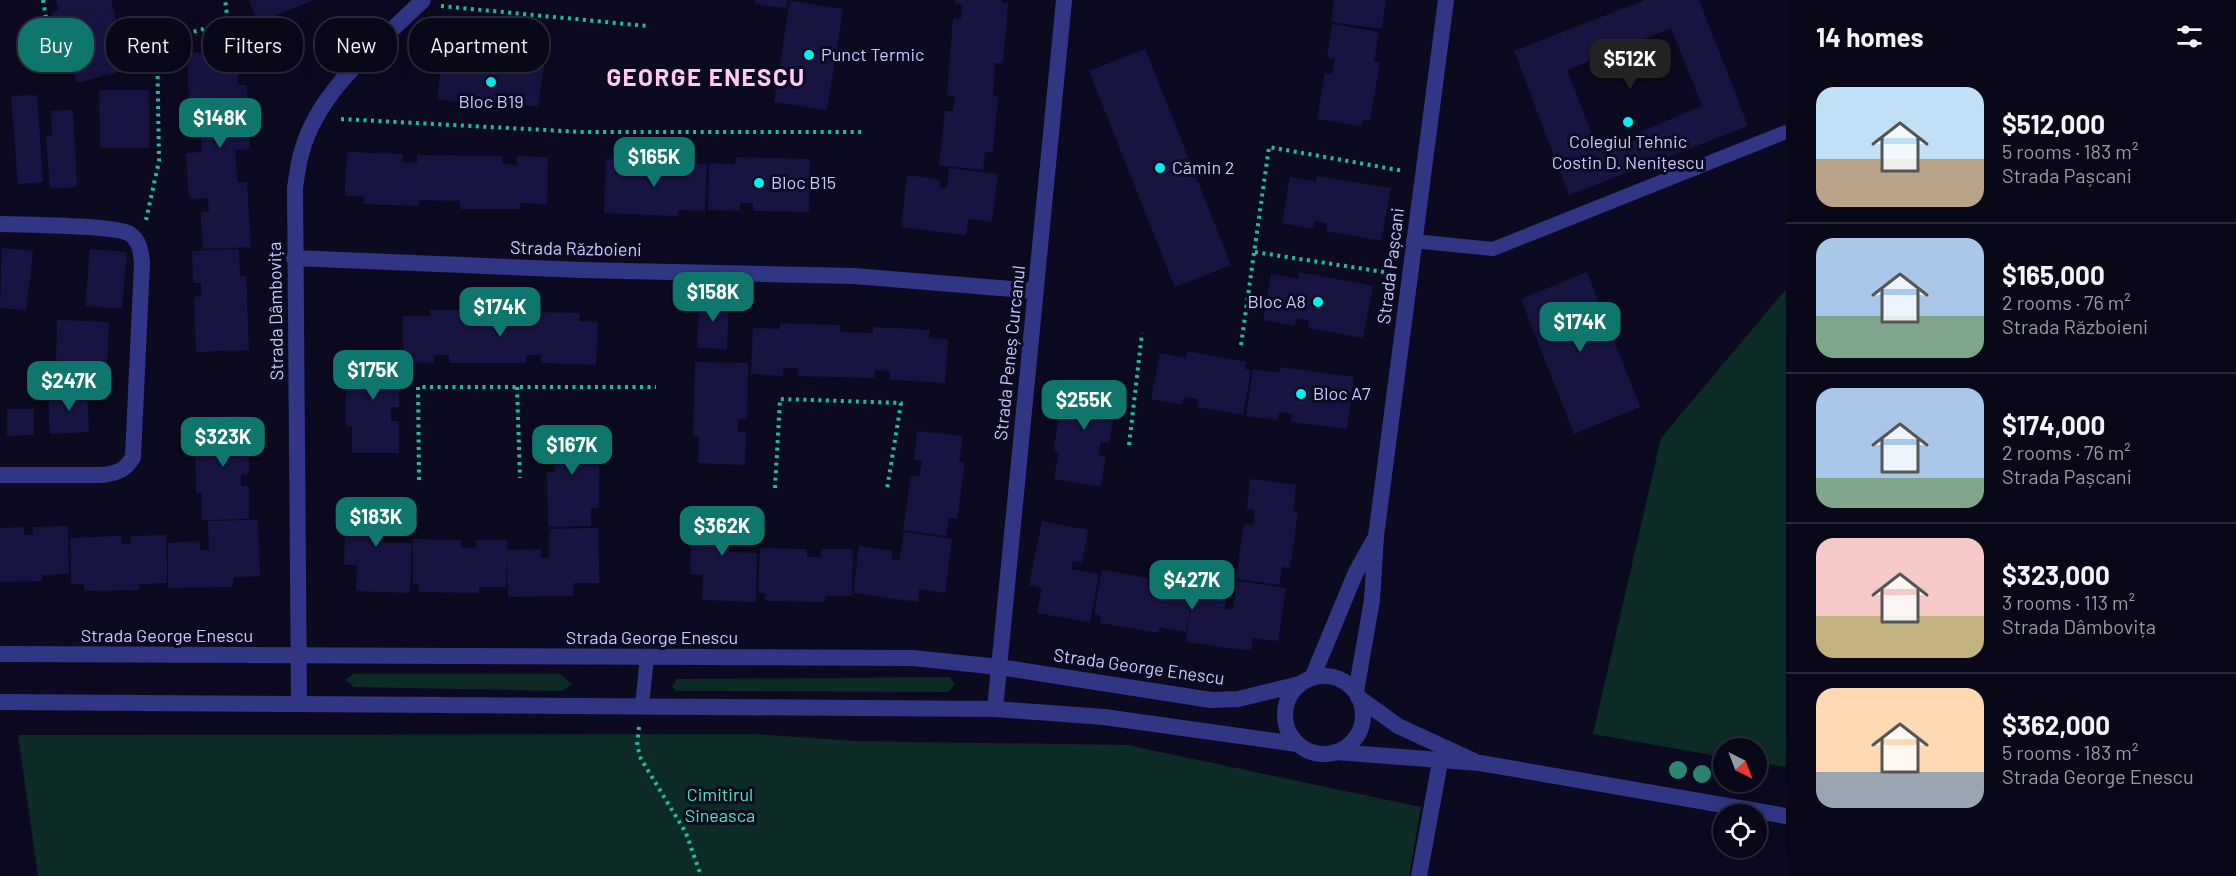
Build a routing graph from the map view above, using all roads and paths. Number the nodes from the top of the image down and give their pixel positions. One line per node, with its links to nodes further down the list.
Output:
1 (43, 0): 6 (path)
2 (225, 0): 14 (path)
3 (1064, 0): 18 (street, Strada Peneș Curcanul)
4 (1446, 0): 11 (street, Strada Pașcani)
5 (421, 2): 7 (path); 8 (street, Strada Dâmbovița)
6 (46, 18)
7 (647, 26)
8 (316, 117): 9 (path); 16 (street, Strada Dâmbovița)
9 (865, 132)
10 (1786, 132): 13 (lane)
11 (1422, 174): 13 (street, Strada Pașcani); 15 (path)
12 (0, 224): 14 (street)
13 (1413, 241): 17 (street, Strada Pașcani)
14 (140, 247): 24 (street)
15 (1255, 252): 17 (path); 20 (path)
16 (294, 258): 18 (street, Strada Războieni); 31 (street, Strada Dâmbovița)
17 (1408, 276): 29 (street, Strada Pașcani)
18 (1035, 291): 33 (street, Strada Peneș Curcanul)
19 (1142, 333): 23 (path)
20 (1241, 345)
21 (518, 387): 22 (path); 25 (path); 26 (path)
22 (656, 387)
23 (1129, 444)
24 (0, 475)
25 (520, 478)
26 (419, 480)
27 (776, 488): 28 (path)
28 (887, 489)
29 (1376, 536): 34 (street, Strada Pașcani); 35 (street, Strada Pașcani)
30 (0, 654): 31 (street, Strada George Enescu)
31 (300, 656): 32 (street, Strada George Enescu); 37 (street, Strada Dâmbovița)
32 (647, 658): 33 (street, Strada George Enescu); 38 (lane)
33 (999, 667): 34 (street, Strada George Enescu); 39 (street, Strada Peneș Curcanul)
34 (1306, 681): 35 (street); 40 (street)
35 (1357, 695): 41 (street); 43 (street)
36 (0, 702): 37 (street)
37 (299, 703): 38 (street)
38 (642, 705): 39 (street); 45 (path)
39 (995, 709): 40 (street)
40 (1297, 744): 41 (street)
41 (1335, 752): 42 (street)
42 (1440, 762): 43 (street); 46 (street)
43 (1480, 764): 44 (street)
44 (1786, 816)
45 (701, 876)
46 (1419, 876)

